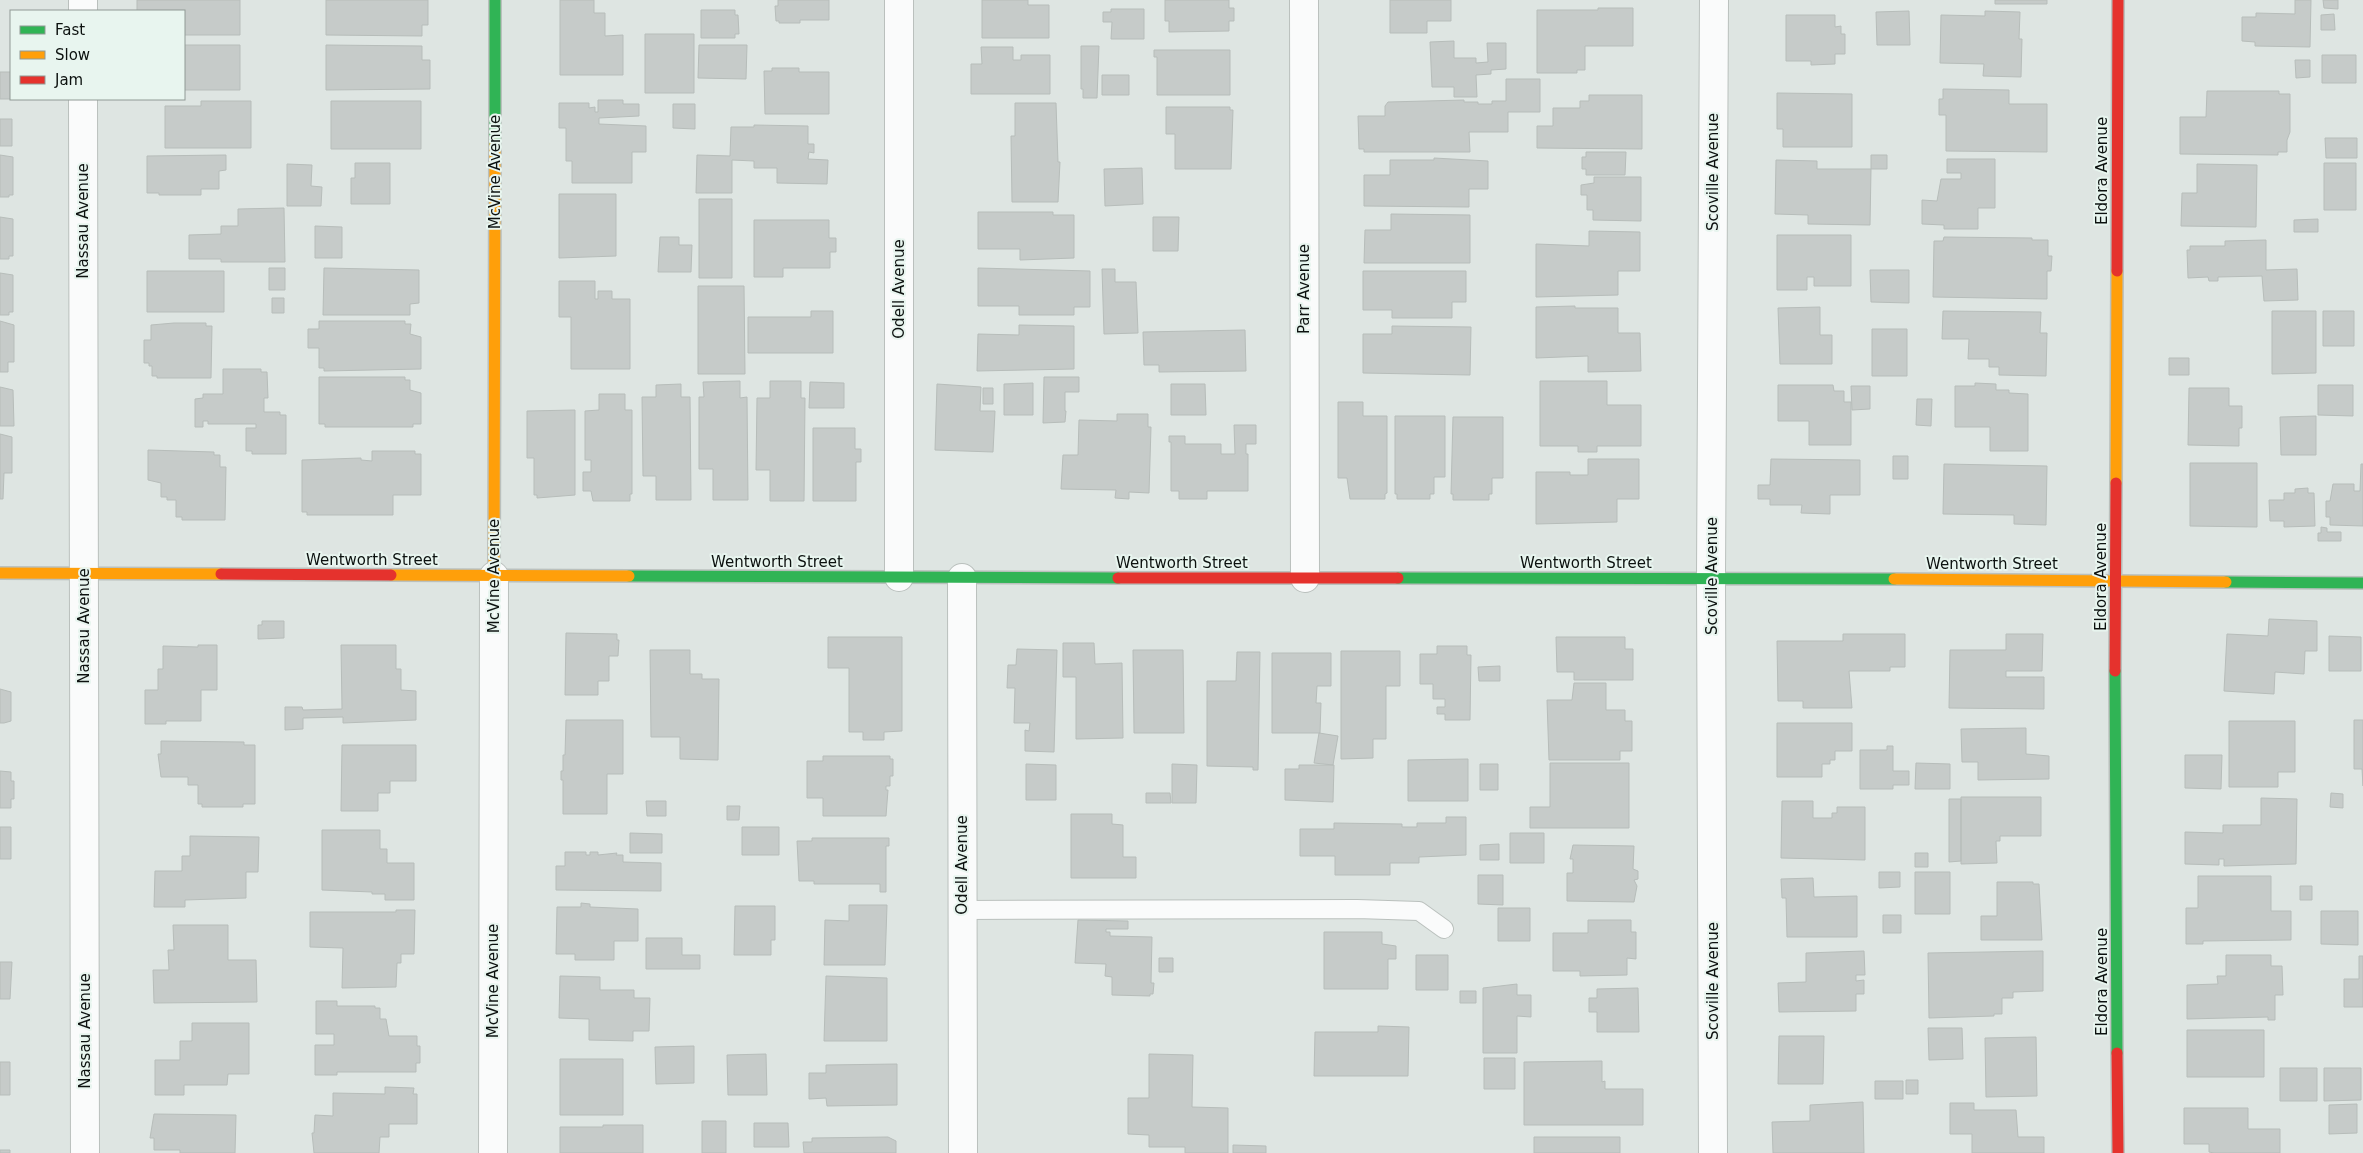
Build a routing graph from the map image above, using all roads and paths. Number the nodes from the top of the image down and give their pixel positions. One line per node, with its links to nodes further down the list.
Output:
1 (495, 0): 9 (street, McVine Avenue)
2 (899, 0): 10 (street, Odell Avenue)
3 (1304, 0): 12 (street, Parr Avenue)
4 (1714, 0): 13 (street, Scoville Avenue)
5 (2118, 0): 14 (street, Eldora Avenue)
6 (83, 100): 8 (street, Nassau Avenue)
7 (0, 573): 8 (street, Wentworth Street)
8 (84, 573): 9 (street, Wentworth Street); 18 (street, Nassau Avenue)
9 (494, 576): 10 (street, Wentworth Street); 19 (street, McVine Avenue)
10 (898, 577): 11 (street, Wentworth Street)
11 (962, 578): 12 (street, Wentworth Street); 16 (street, Odell Avenue)
12 (1305, 578): 13 (street, Wentworth Street)
13 (1711, 578): 14 (street, Wentworth Street); 21 (street, Scoville Avenue)
14 (2115, 580): 15 (street, Wentworth Street); 22 (street, Eldora Avenue)
15 (2363, 583)
16 (962, 910): 17 (lane); 20 (street, Odell Avenue)
17 (1444, 929)
18 (85, 1153)
19 (493, 1153)
20 (963, 1153)
21 (1713, 1153)
22 (2118, 1153)

